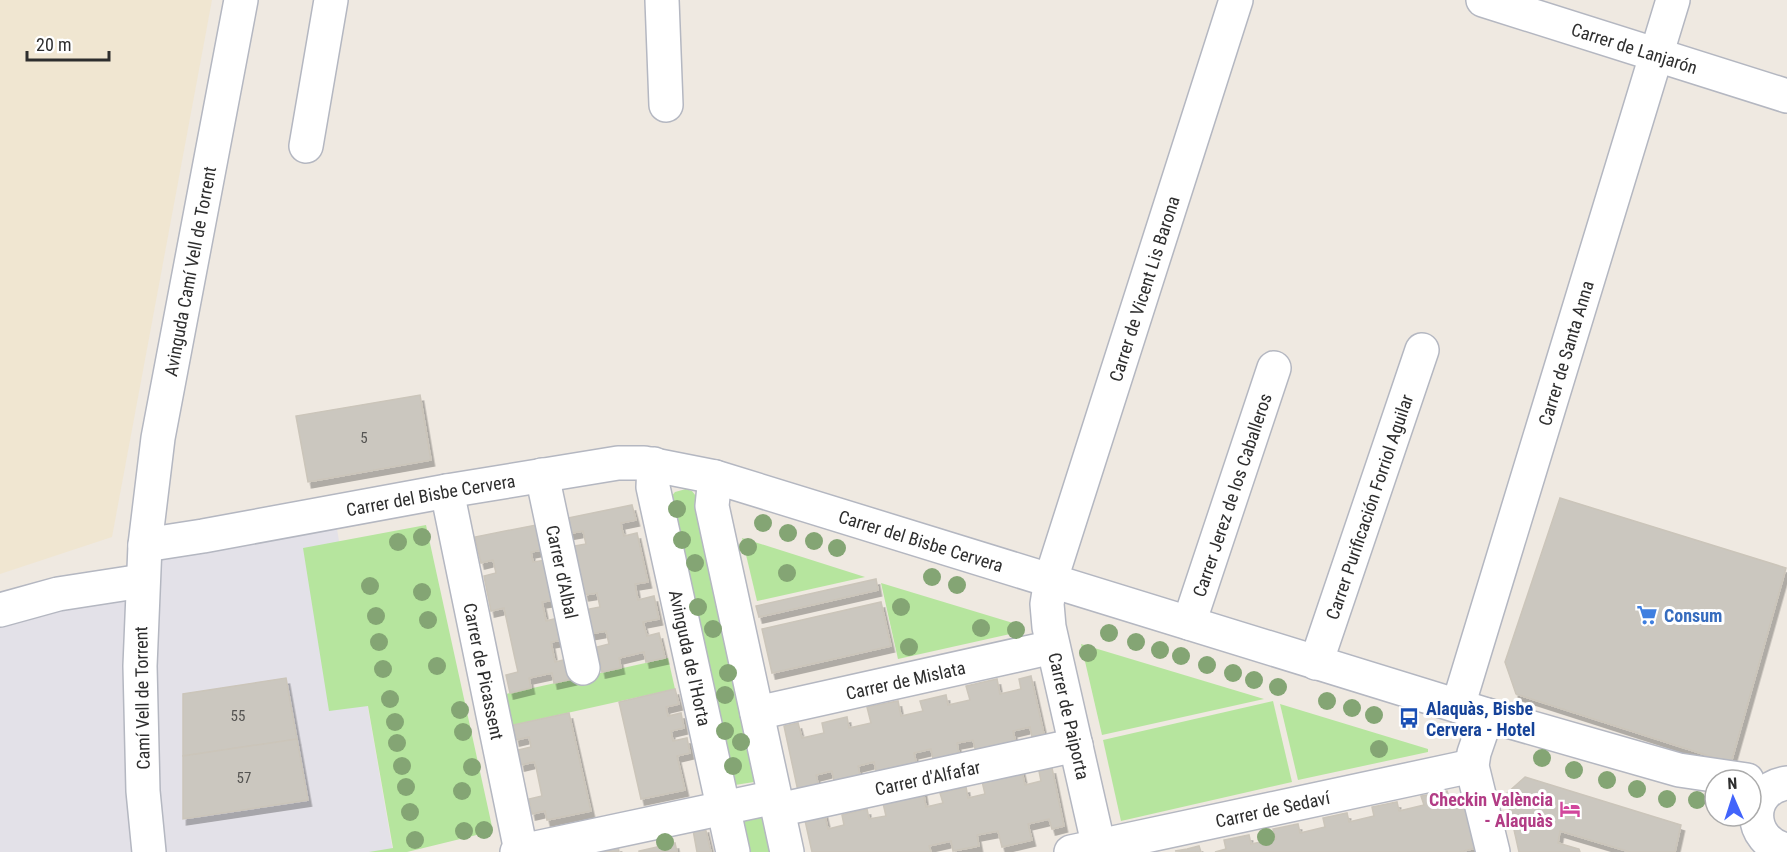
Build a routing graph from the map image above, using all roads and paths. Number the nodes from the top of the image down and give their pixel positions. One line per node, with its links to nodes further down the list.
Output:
1 (241, 0): 17 (street, Avinguda Camí Vell de Torrent)
2 (331, 0): 10 (street)
3 (662, 0): 9 (street)
4 (1236, 0): 18 (street, Carrer de Vicent Lis Barona)
5 (1483, 0): 7 (street, Carrer de Lanjarón)
6 (1673, 0): 7 (street, Carrer de Santa Anna)
7 (1656, 55): 8 (street, Carrer de Lanjarón); 25 (street, Carrer de Santa Anna)
8 (1787, 96)
9 (666, 105)
10 (306, 146)
11 (1422, 350): 23 (street, Carrer Purificación Forriol Aguilar)
12 (1274, 368): 21 (street, Carrer Jerez de los Caballeros)
13 (654, 464): 14 (street, Carrer del Bisbe Cervera); 15 (street, Carrer del Bisbe Cervera); 33 (street, Avinguda de l'Horta)
14 (542, 475): 16 (street, Carrer del Bisbe Cervera); 24 (street, Carrer d'Albal)
15 (715, 477): 18 (street, Carrer del Bisbe Cervera); 26 (street)
16 (447, 491): 17 (street, Carrer del Bisbe Cervera); 38 (street, Carrer de Picassent)
17 (145, 545): 19 (street, Camí Vell de Torrent)
18 (1051, 579): 21 (street, Carrer del Bisbe Cervera); 22 (street, Carrer de Paiporta)
19 (142, 581): 20 (street); 39 (street, Camí Vell de Torrent)
20 (0, 610)
21 (1190, 623): 23 (street, Carrer del Bisbe Cervera)
22 (1053, 647): 26 (street, Carrer de Mislata); 27 (street, Carrer de Paiporta)
23 (1316, 663): 25 (street, Carrer del Bisbe Cervera)
24 (584, 668)
25 (1472, 710): 28 (street, Carrer de Santa Anna); 29 (street, Carrer del Bisbe Cervera)
26 (757, 713): 32 (street)
27 (1076, 745): 32 (street, Carrer d'Alfafar); 36 (street, Carrer de Paiporta)
28 (1472, 766): 35 (street); 36 (street, Carrer de Sedaví)
29 (1679, 770): 30 (street, Carrer del Bisbe Cervera); 31 (street, Carrer del Bisbe Cervera)
30 (1703, 776)
31 (1703, 782)
32 (776, 804): 33 (street, Carrer d'Alfafar); 41 (street)
33 (724, 808): 38 (street, Carrer d'Alfafar); 40 (street, Avinguda de l'Horta)
34 (1758, 828): 37 (street)
35 (1503, 840)
36 (1090, 850)
37 (1780, 850)
38 (519, 851)
39 (149, 852)
40 (733, 852)
41 (787, 852)

